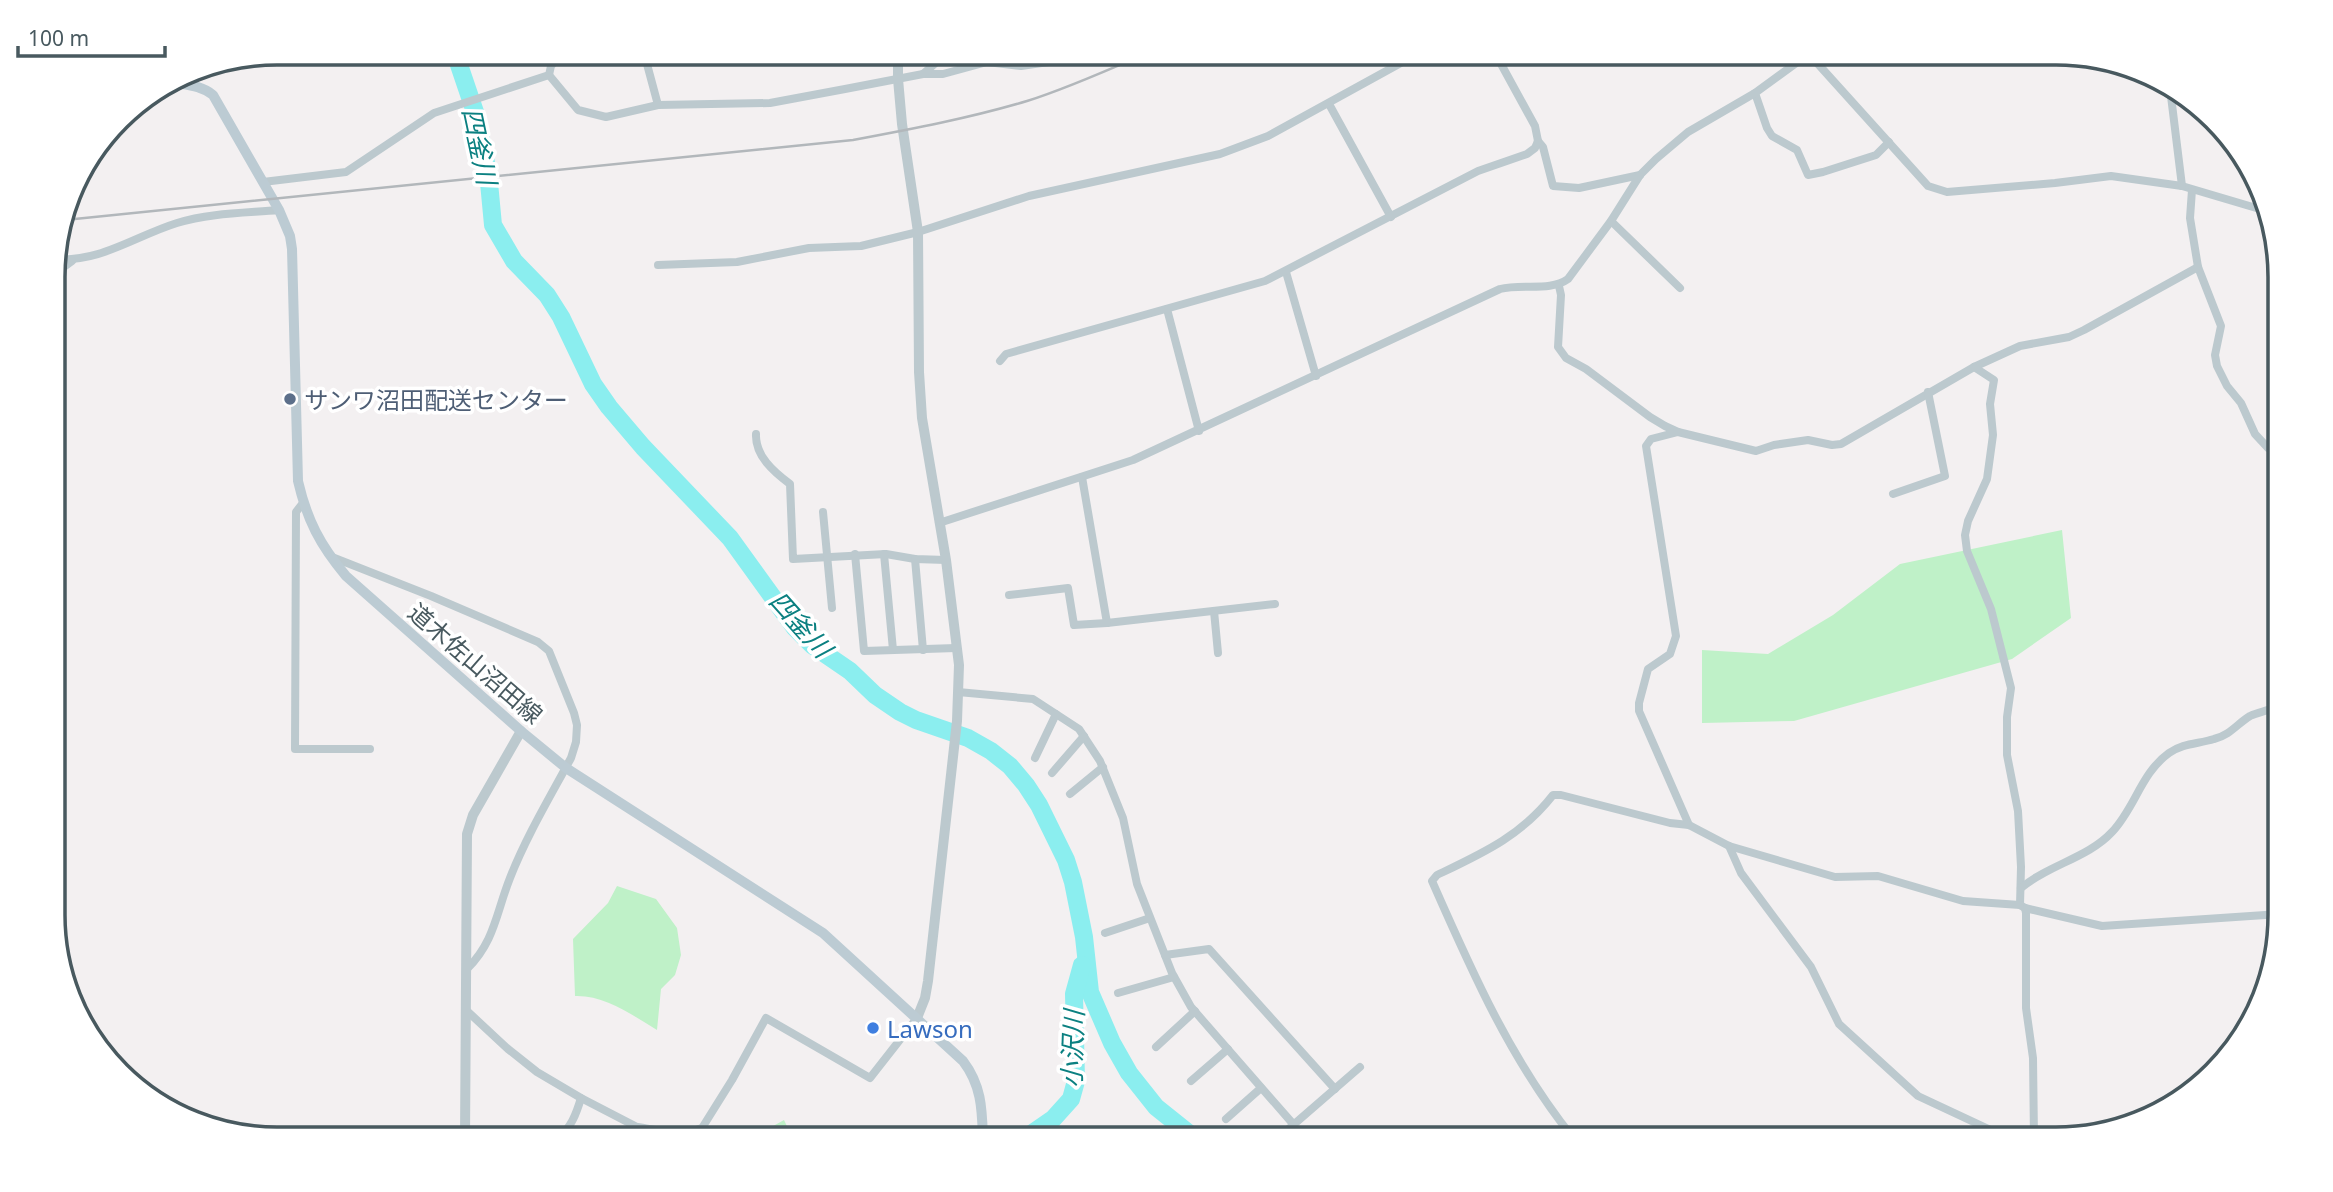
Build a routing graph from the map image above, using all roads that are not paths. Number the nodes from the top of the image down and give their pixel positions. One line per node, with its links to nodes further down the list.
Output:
1 (552, 65): 11 (street)
2 (647, 65): 17 (street)
3 (898, 65): 12 (street)
4 (933, 65): 10 (street)
5 (976, 65): 10 (street)
6 (1396, 65): 16 (street)
7 (1501, 65): 18 (street)
8 (1794, 65): 14 (street)
9 (1821, 65): 19 (street)
10 (923, 74): 12 (street)
11 (549, 75): 17 (street); 21 (street)
12 (898, 79): 17 (street); 28 (street)
13 (187, 85): 21 (main road, 道木佐山沼田線)
14 (1755, 93): 19 (street); 20 (street)
15 (2171, 99): 22 (street)
16 (1329, 104): 26 (street); 28 (street)
17 (657, 105)
18 (1538, 141): 20 (street); 26 (street)
19 (1889, 142): 22 (street)
20 (1640, 175): 27 (street)
21 (263, 181): 25 (main road, 道木佐山沼田線)
22 (2182, 186): 23 (street)
23 (2192, 190): 24 (street); 33 (street)
24 (2256, 208)
25 (279, 210): 30 (street); 48 (main road, 道木佐山沼田線)
26 (1391, 217): 34 (street)
27 (1611, 221): 35 (street); 36 (street)
28 (918, 232): 31 (street); 50 (street)
29 (65, 260): 30 (street)
30 (72, 261): 32 (street)
31 (658, 265)
32 (65, 266)
33 (2198, 267): 39 (street); 45 (street)
34 (1286, 272): 37 (street); 40 (street)
35 (1559, 286): 40 (street); 43 (street)
36 (1680, 288)
37 (1167, 309): 38 (street); 42 (street)
38 (1000, 361)
39 (1974, 367): 41 (street); 79 (street)
40 (1316, 376): 42 (street)
41 (1928, 392): 43 (street); 47 (street)
42 (1199, 431): 46 (street)
43 (1678, 432): 77 (street)
44 (756, 434): 54 (street)
45 (2268, 448)
46 (1082, 477): 50 (street); 61 (street)
47 (1893, 494)
48 (303, 503): 53 (main road, 道木佐山沼田線); 71 (street)
49 (822, 512): 54 (street)
50 (939, 523): 56 (street)
51 (855, 554): 52 (street); 54 (street); 63 (street)
52 (884, 554): 55 (street); 63 (street)
53 (329, 556): 69 (main road, 道木佐山沼田線); 74 (street)
54 (827, 557): 59 (street)
55 (915, 559): 56 (street); 64 (street)
56 (946, 560): 62 (street)
57 (1009, 595): 61 (street)
58 (1275, 604): 60 (street)
59 (832, 608)
60 (1213, 611): 61 (street); 65 (street)
61 (1107, 624)
62 (956, 648): 64 (street); 66 (street)
63 (893, 650): 64 (street)
64 (923, 650)
65 (1218, 653)
66 (958, 692): 68 (street); 90 (street)
67 (2268, 711): 79 (street)
68 (1056, 714): 70 (street); 72 (street)
69 (521, 731): 74 (main road, 道木佐山沼田線); 85 (street)
70 (1084, 736): 73 (street); 75 (street)
71 (370, 749)
72 (1035, 758)
73 (1102, 767): 76 (street); 82 (street)
74 (566, 768): 85 (street); 90 (main road, 道木佐山沼田線)
75 (1052, 773)
76 (1070, 794)
77 (1689, 825): 78 (street); 106 (street)
78 (1729, 846): 80 (street); 107 (street)
79 (2021, 888): 80 (street)
80 (2022, 907): 81 (street); 108 (street)
81 (2268, 916)
82 (1150, 918): 83 (street); 84 (street)
83 (1105, 933)
84 (1165, 955): 86 (street); 96 (street)
85 (467, 969): 88 (street)
86 (1174, 976): 87 (street); 89 (street)
87 (1118, 993)
88 (466, 1010): 97 (street); 100 (street)
89 (1195, 1011): 91 (street); 92 (street)
90 (917, 1018): 103 (street); 104 (main road, 道木佐山沼田線)
91 (1156, 1047)
92 (1228, 1049): 94 (street); 95 (street)
93 (1360, 1067): 96 (street)
94 (1191, 1082)
95 (1261, 1088): 98 (street); 99 (street)
96 (1335, 1089): 99 (street)
97 (581, 1098): 101 (street); 102 (street)
98 (1226, 1119)
99 (1294, 1125): 105 (street)
100 (465, 1127)
101 (568, 1127)
102 (637, 1127)
103 (703, 1127)
104 (982, 1127)
105 (1292, 1127)
106 (1565, 1127)
107 (1984, 1127)
108 (2034, 1127)

